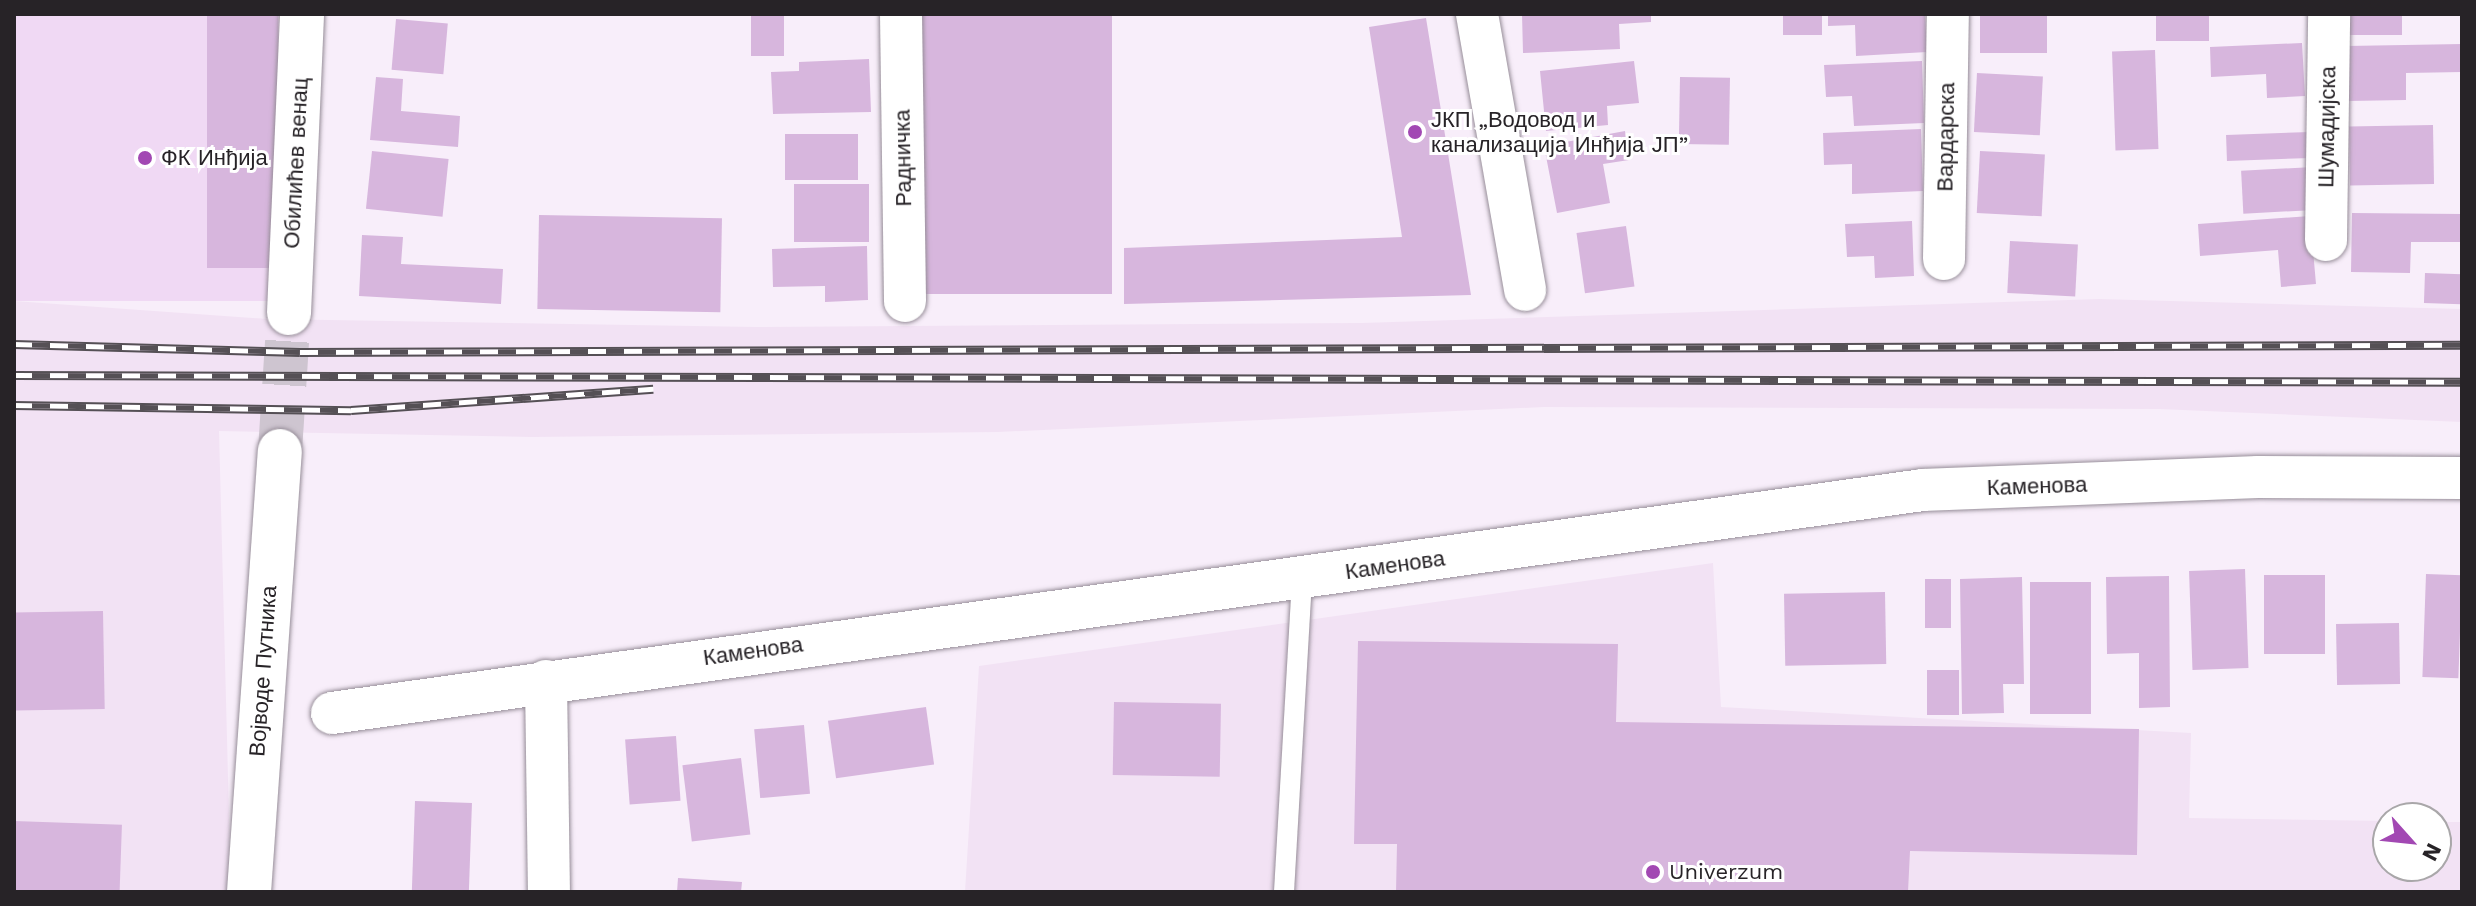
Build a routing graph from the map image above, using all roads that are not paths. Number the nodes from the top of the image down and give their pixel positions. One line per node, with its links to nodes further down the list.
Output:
1 (302, 14): 10 (main road, Обилићев венац)
2 (901, 14): 9 (street, Радничка)
3 (1477, 14): 8 (street)
4 (1948, 14): 7 (street, Вардарска)
5 (2329, 14): 6 (street, Шумадијска)
6 (2326, 240)
7 (1944, 259)
8 (1525, 290)
9 (905, 301)
10 (289, 313)
11 (280, 451): 16 (main road, Војводе Путника)
12 (2462, 478): 13 (street, Каменова)
13 (1302, 578): 14 (street, Каменова); 18 (lane)
14 (546, 681): 15 (street, Каменова); 17 (street)
15 (332, 713)
16 (249, 892)
17 (549, 892)
18 (1284, 892)

